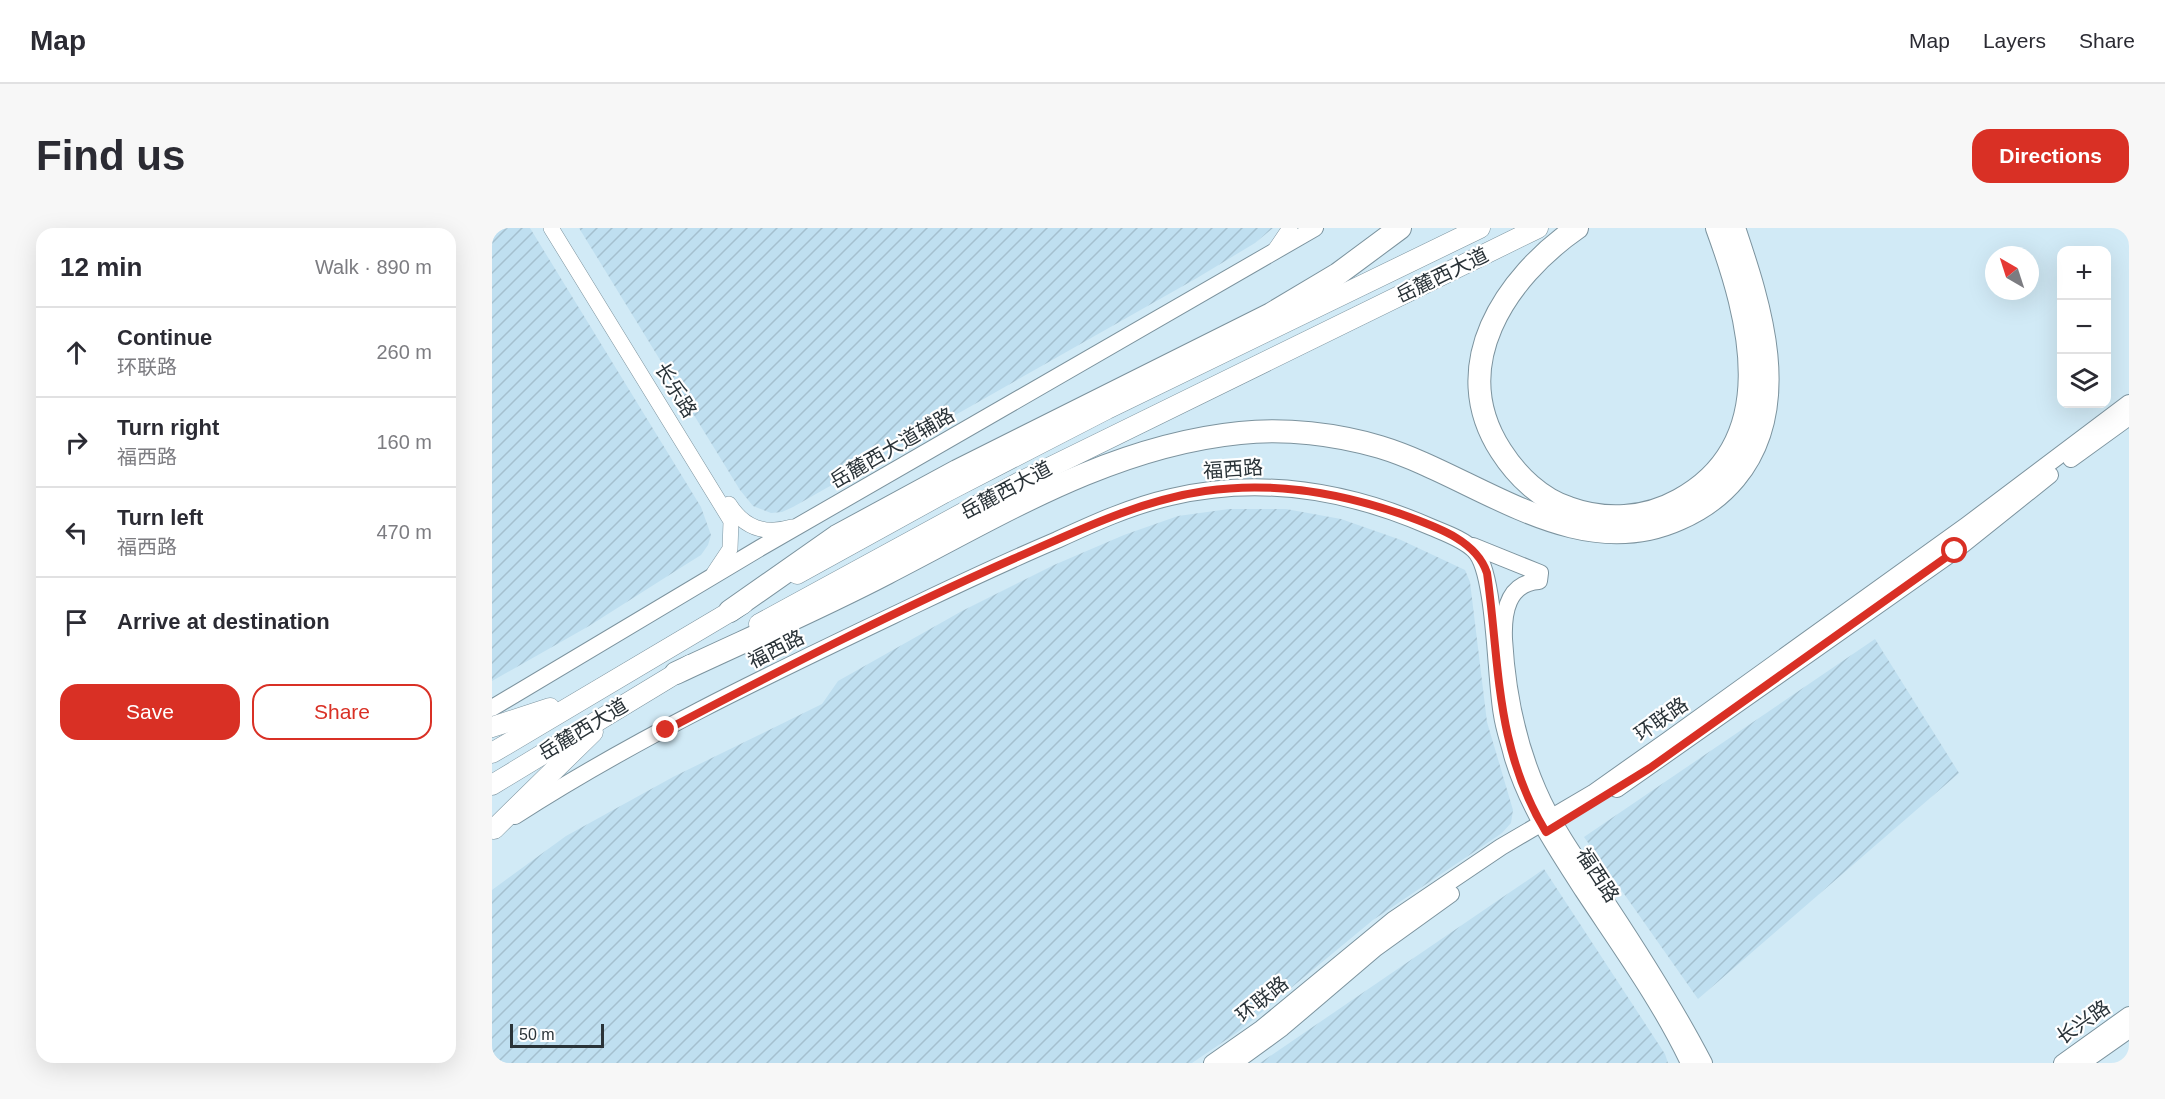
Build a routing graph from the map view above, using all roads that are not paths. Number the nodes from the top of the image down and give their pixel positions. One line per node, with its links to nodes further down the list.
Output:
1 (551, 228): 16 (street, 长乐路)
2 (560, 228): 14 (street, 长乐路)
3 (1290, 228): 11 (street)
4 (1315, 228): 11 (main road, 岳麓西大道辅路)
5 (1400, 228): 17 (highway)
6 (1480, 228): 17 (highway, 岳麓西大道)
7 (1538, 228): 18 (highway, 岳麓西大道)
8 (1577, 228): 9 (highway)
9 (1717, 228)
10 (1734, 228): 18 (highway)
11 (1273, 252): 14 (main road, 岳麓西大道辅路)
12 (2129, 403): 25 (main road, 环联路)
13 (2129, 417): 25 (main road, 环联路)
14 (798, 526): 16 (main road, 岳麓西大道辅路)
15 (1468, 544): 25 (main road, 福西路); 25 (main road); 26 (main road, 福西路)
16 (710, 577): 20 (main road, 岳麓西大道辅路)
17 (730, 611): 19 (highway, 岳麓西大道)
18 (676, 673): 21 (highway, 岳麓西大道)
19 (592, 694): 22 (highway); 23 (highway, 岳麓西大道)
20 (492, 708)
21 (615, 710): 24 (highway, 岳麓西大道); 26 (highway)
22 (492, 727)
23 (492, 753)
24 (492, 784)
25 (1549, 825): 29 (main road, 环联路); 30 (main road, 环联路); 31 (main road, 福西路); 32 (main road)
26 (493, 830)
27 (2129, 1015): 33 (main road, 长兴路)
28 (2129, 1030): 34 (main road, 长兴路)
29 (1212, 1063)
30 (1234, 1063)
31 (1689, 1063)
32 (1704, 1063)
33 (2062, 1063)
34 (2082, 1063)

